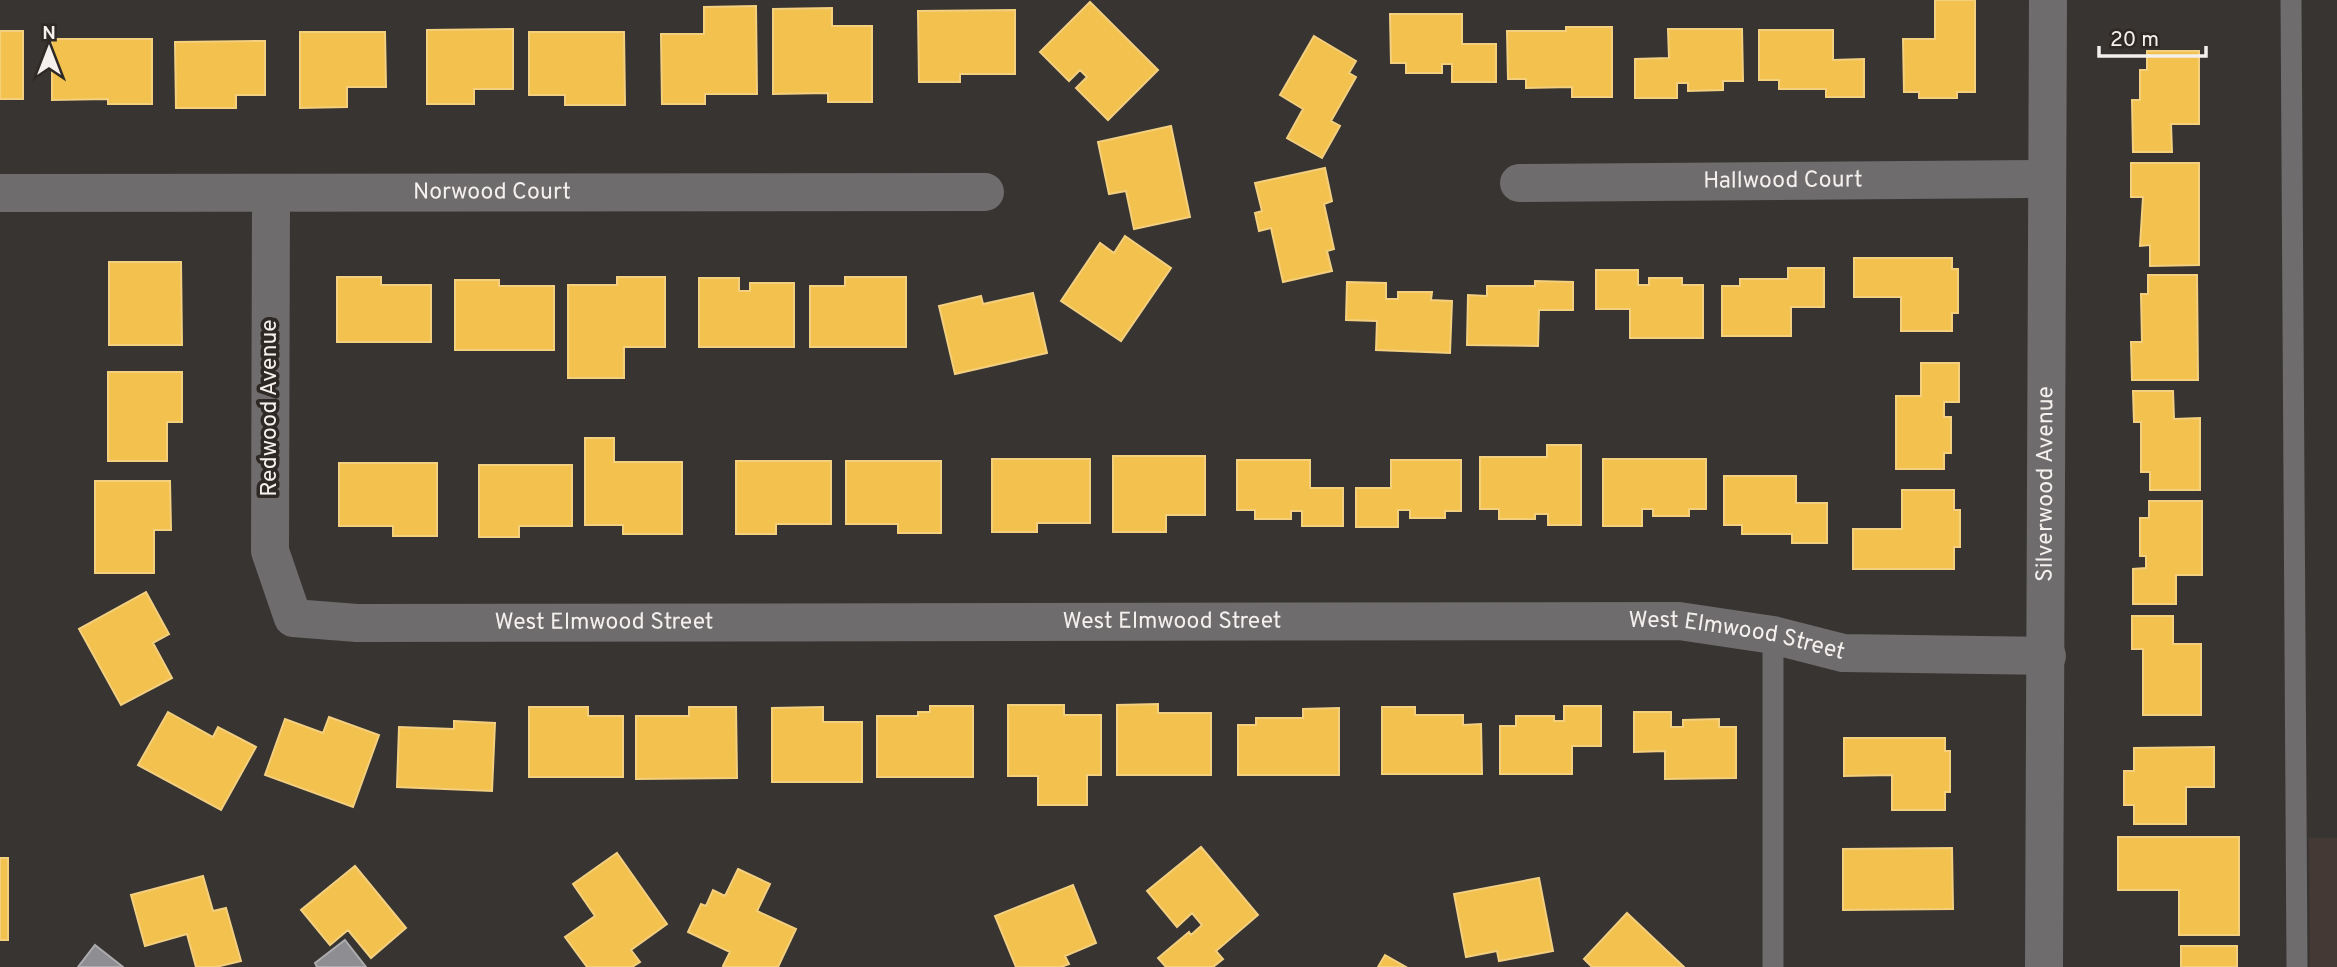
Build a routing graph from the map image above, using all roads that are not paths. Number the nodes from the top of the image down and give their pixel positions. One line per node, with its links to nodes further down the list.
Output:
1 (2048, 0): 3 (street, Silverwood Avenue)
2 (2291, 0): 13 (lane)
3 (2046, 179): 4 (street, Hallwood Court); 10 (street, Silverwood Avenue)
4 (1519, 183)
5 (985, 192): 7 (street, Norwood Court)
6 (0, 193): 7 (street, Norwood Court)
7 (271, 195): 8 (street, Redwood Avenue)
8 (293, 618): 9 (street, West Elmwood Street)
9 (1773, 635): 10 (street, West Elmwood Street); 11 (lane)
10 (2047, 656): 12 (street, Silverwood Avenue)
11 (1773, 967)
12 (2044, 967)
13 (2297, 967)

